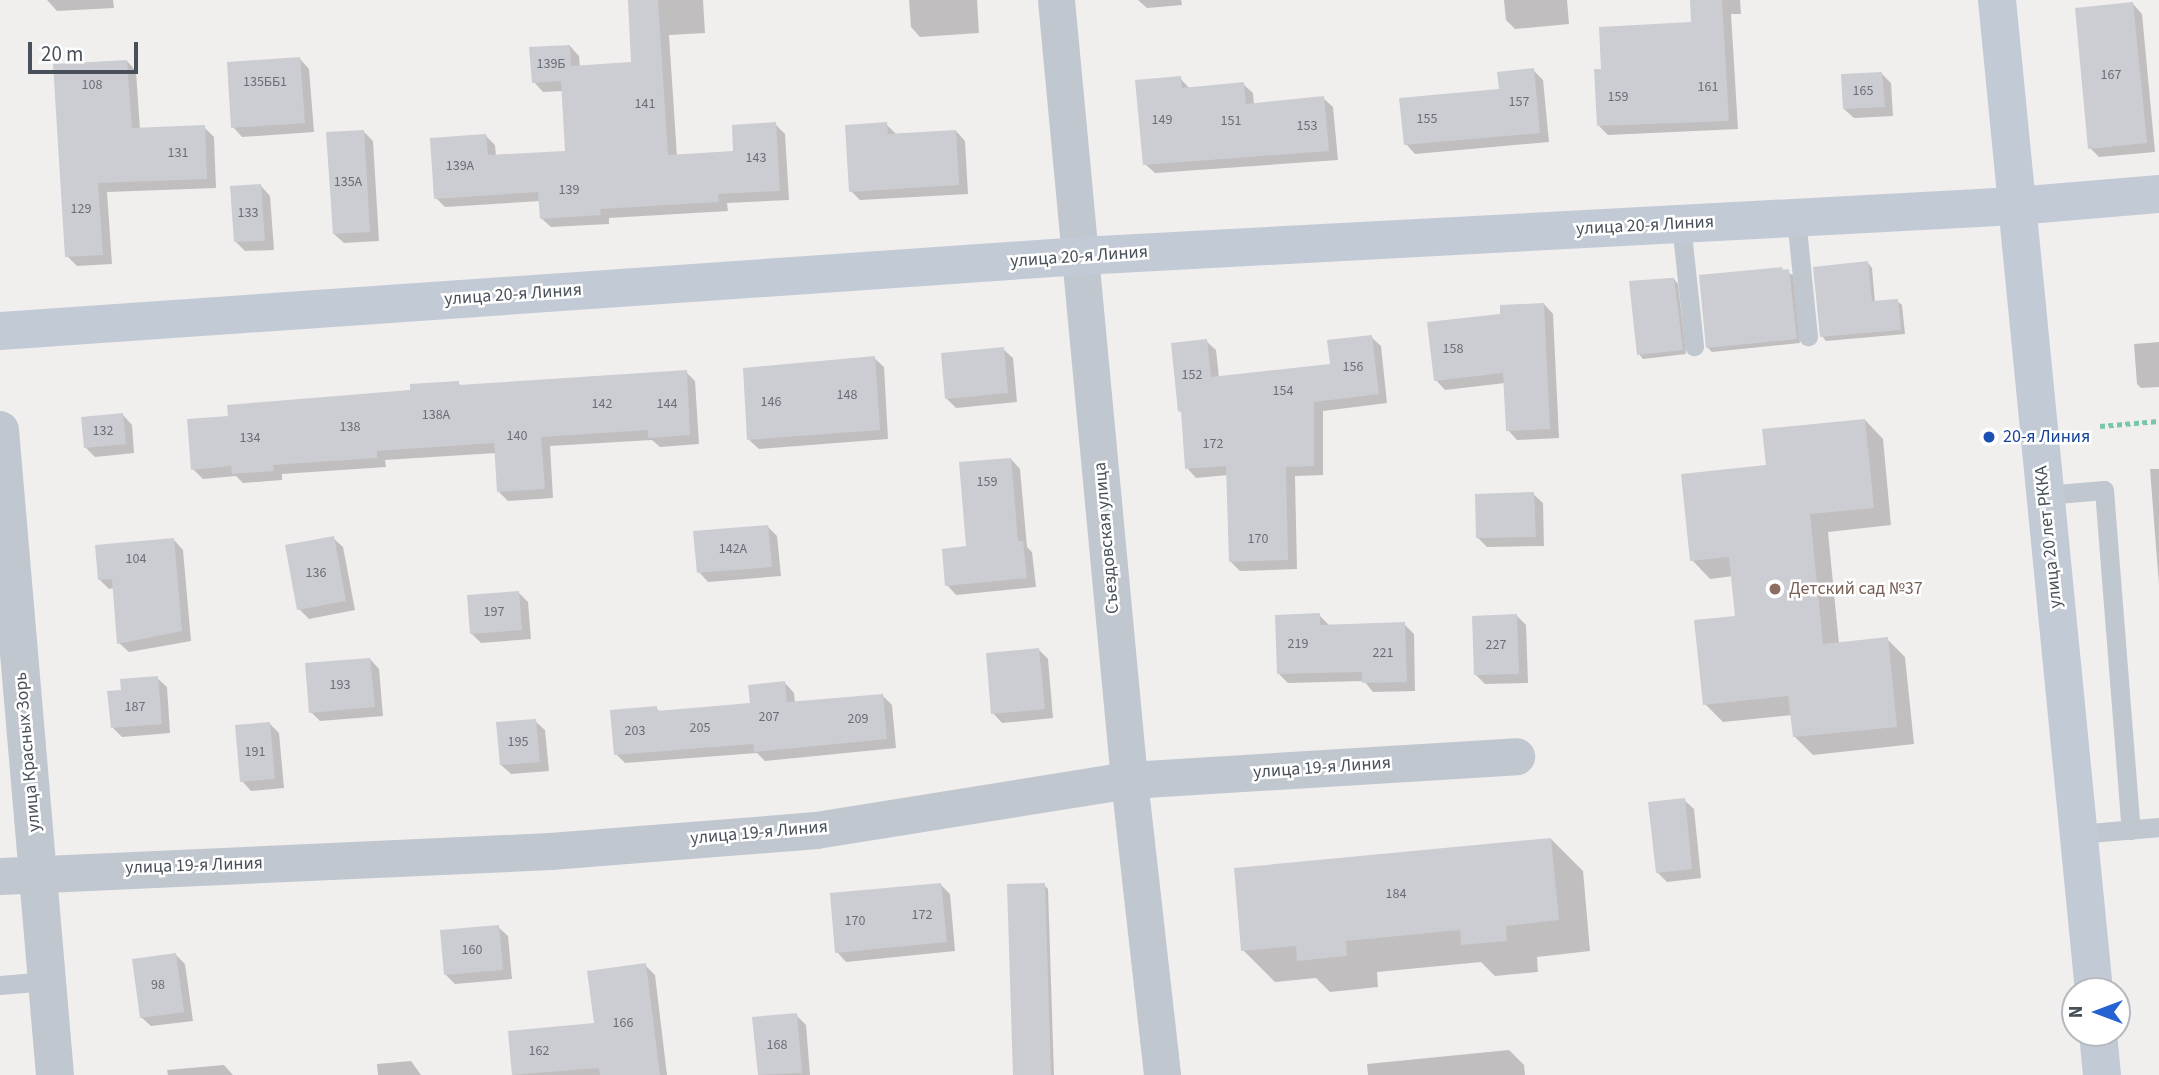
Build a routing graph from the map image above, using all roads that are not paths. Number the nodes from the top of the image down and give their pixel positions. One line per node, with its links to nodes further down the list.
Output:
1 (1056, 0): 7 (street, Съездовская улица)
2 (1997, 0): 4 (main road, улица 20 лет РККА)
3 (2159, 194): 4 (main road, улица 20-я Линия)
4 (2016, 206): 5 (main road, улица 20-я Линия); 12 (main road, улица 20 лет РККА)
5 (1796, 218): 6 (main road, улица 20-я Линия); 9 (lane)
6 (1681, 224): 7 (main road, улица 20-я Линия); 10 (lane)
7 (1081, 256): 8 (main road, улица 20-я Линия); 14 (street, Съездовская улица)
8 (0, 331)
9 (1808, 336)
10 (1694, 346)
11 (0, 430): 18 (street, улица Красных Зорь)
12 (2045, 495): 16 (lane); 17 (main road, улица 20 лет РККА)
13 (1516, 756): 14 (street, улица 19-я Линия)
14 (1129, 780): 18 (street, улица 19-я Линия); 25 (street, Съездовская улица)
15 (2159, 827): 16 (lane)
16 (2131, 830): 17 (lane)
17 (2078, 834): 20 (main road, улица 20 лет РККА)
18 (38, 873): 19 (street, улица 19-я Линия); 21 (street, улица Красных Зорь)
19 (0, 876)
20 (2093, 977)
21 (47, 981): 22 (lane); 24 (street, улица Красных Зорь)
22 (0, 985)
23 (2099, 1047): 26 (main road)
24 (55, 1075)
25 (1162, 1075)
26 (2102, 1075)

